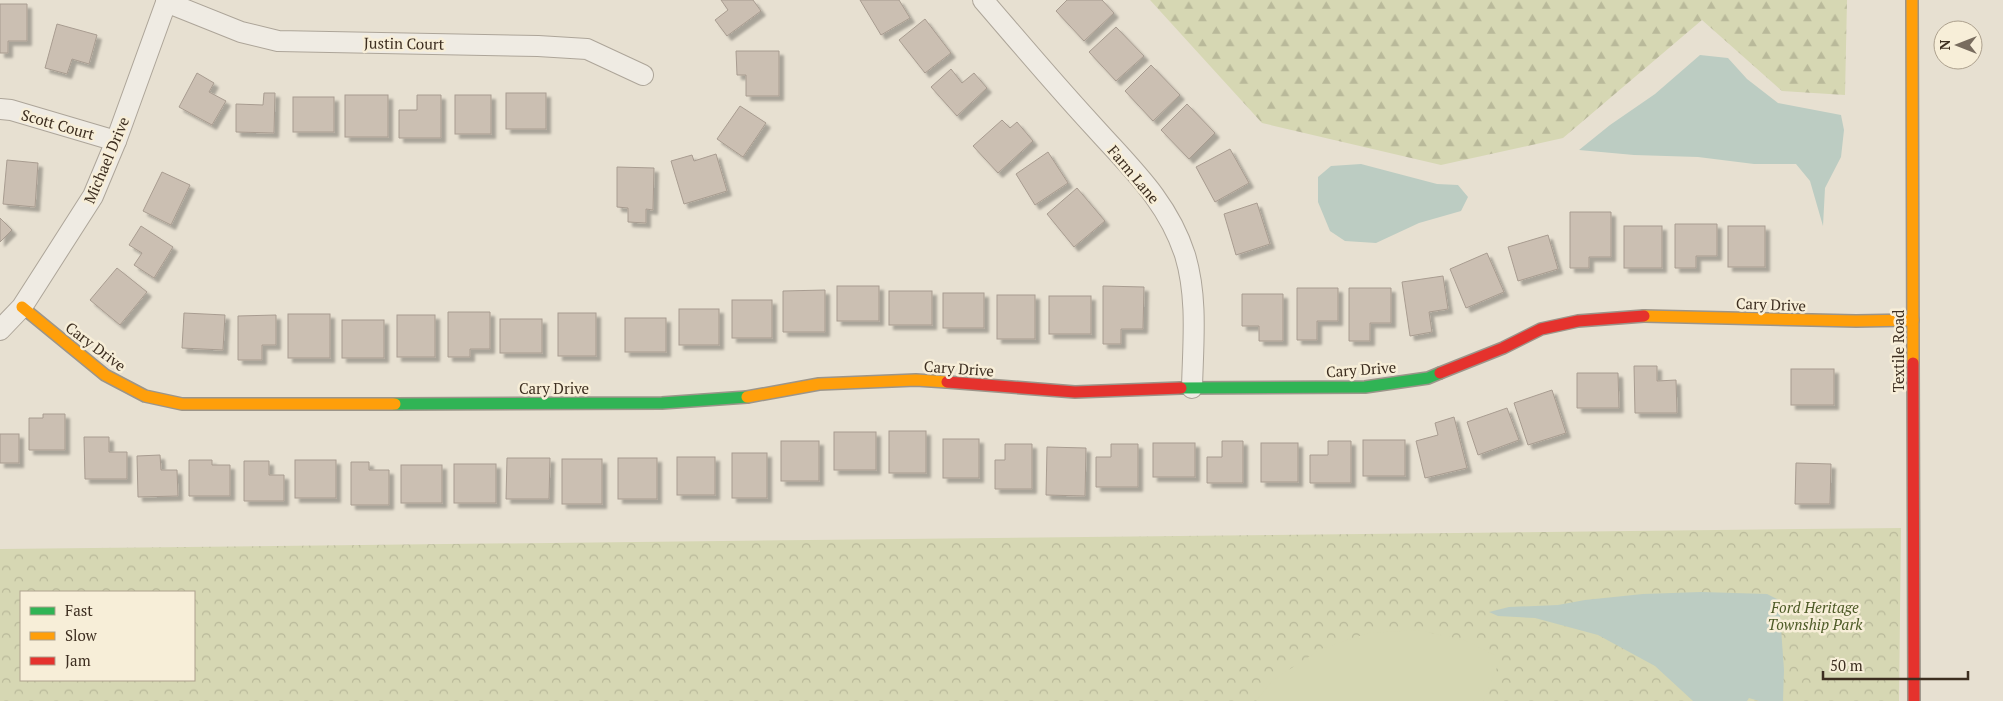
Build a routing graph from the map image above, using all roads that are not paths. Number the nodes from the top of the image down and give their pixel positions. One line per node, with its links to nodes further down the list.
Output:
1 (983, 0): 10 (street, Farm Lane)
2 (1912, 0): 8 (street, Textile Road)
3 (166, 1): 4 (street, Justin Court); 6 (street, Michael Drive)
4 (642, 75)
5 (0, 109): 6 (street, Scott Court)
6 (116, 141): 7 (street, Michael Drive)
7 (22, 307): 9 (street, Michael Drive); 10 (street, Cary Drive)
8 (1913, 320): 10 (street, Cary Drive); 11 (street, Textile Road)
9 (0, 330)
10 (1192, 388)
11 (1914, 701)

